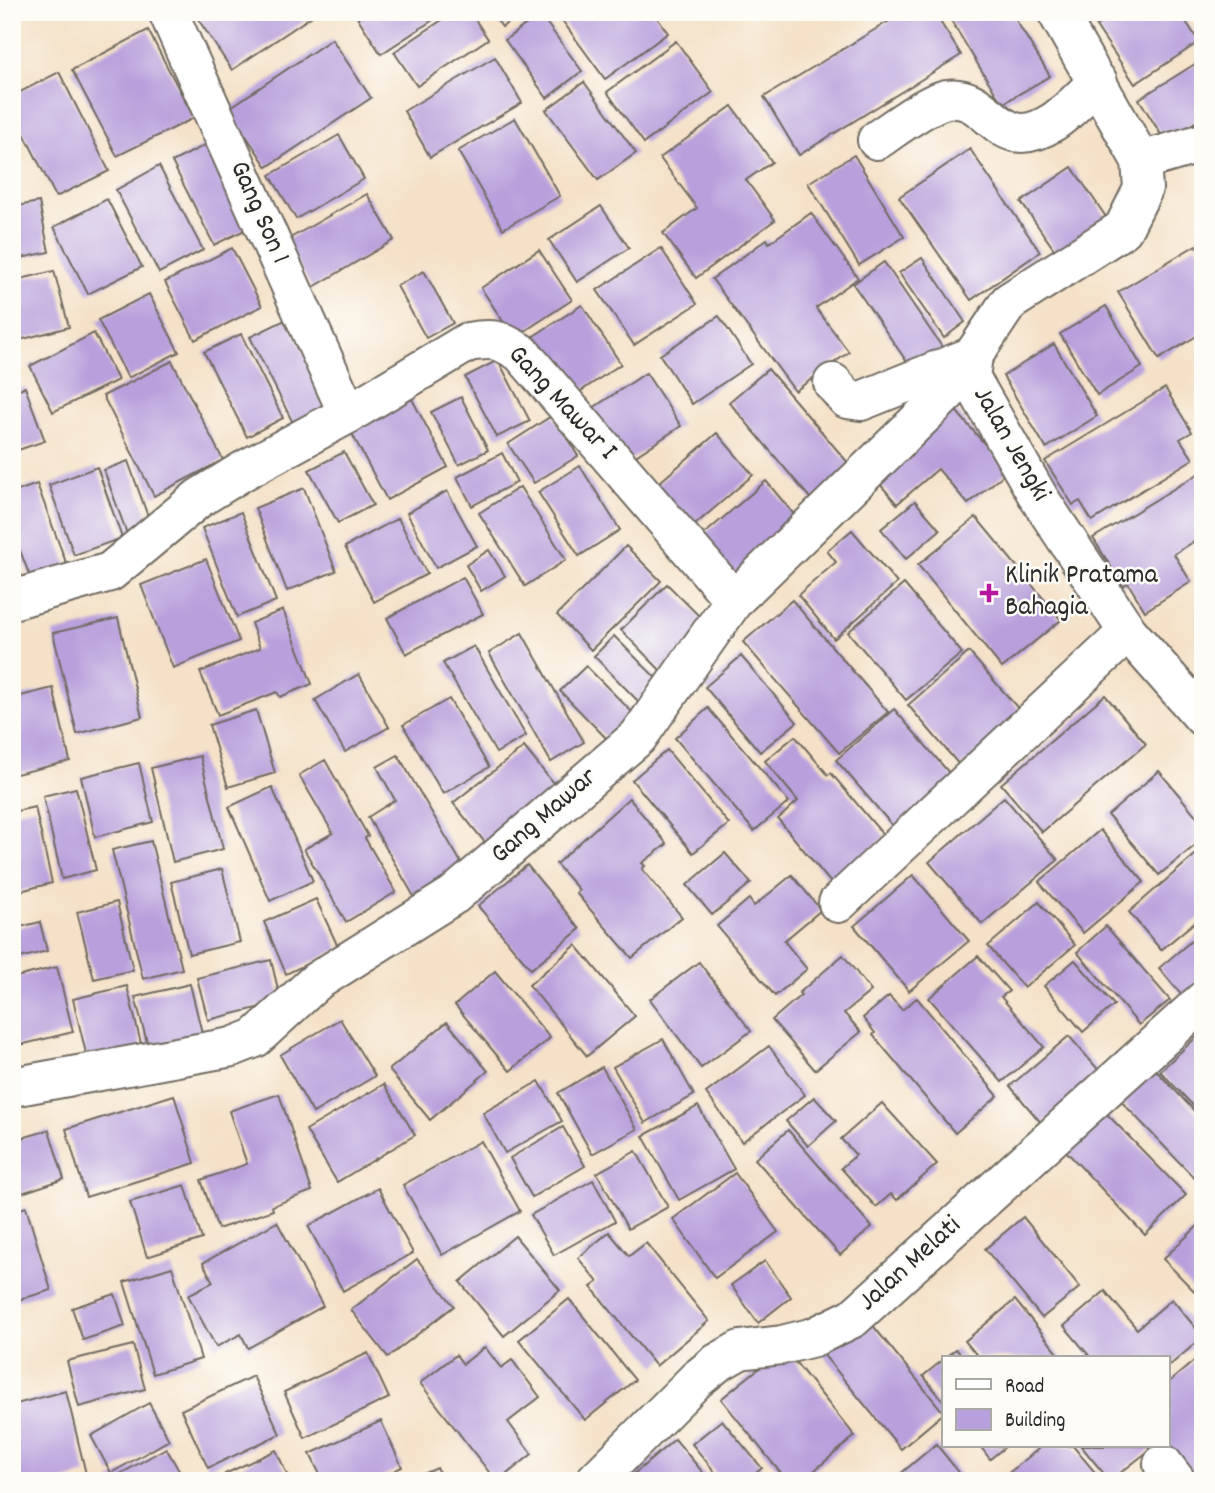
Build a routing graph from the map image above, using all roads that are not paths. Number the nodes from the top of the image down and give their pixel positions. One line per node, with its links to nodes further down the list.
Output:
1 (168, 12): 9 (street, Gang Son 1)
2 (1057, 12): 3 (street)
3 (1097, 82): 4 (street); 6 (street)
4 (877, 140)
5 (1203, 143): 6 (street)
6 (1141, 160): 7 (street, Jalan Jengki)
7 (971, 366): 8 (street); 11 (street, Gang Mawar); 12 (street, Jalan Jengki)
8 (833, 383)
9 (348, 414): 10 (street, Gang Mawar I); 11 (street, Gang Mawar I)
10 (12, 600)
11 (734, 600): 16 (street, Gang Mawar)
12 (1128, 632): 13 (street, Jalan Jengki); 14 (street)
13 (1203, 717)
14 (838, 903)
15 (1203, 1001): 17 (street, Jalan Melati)
16 (12, 1087)
17 (604, 1478)

